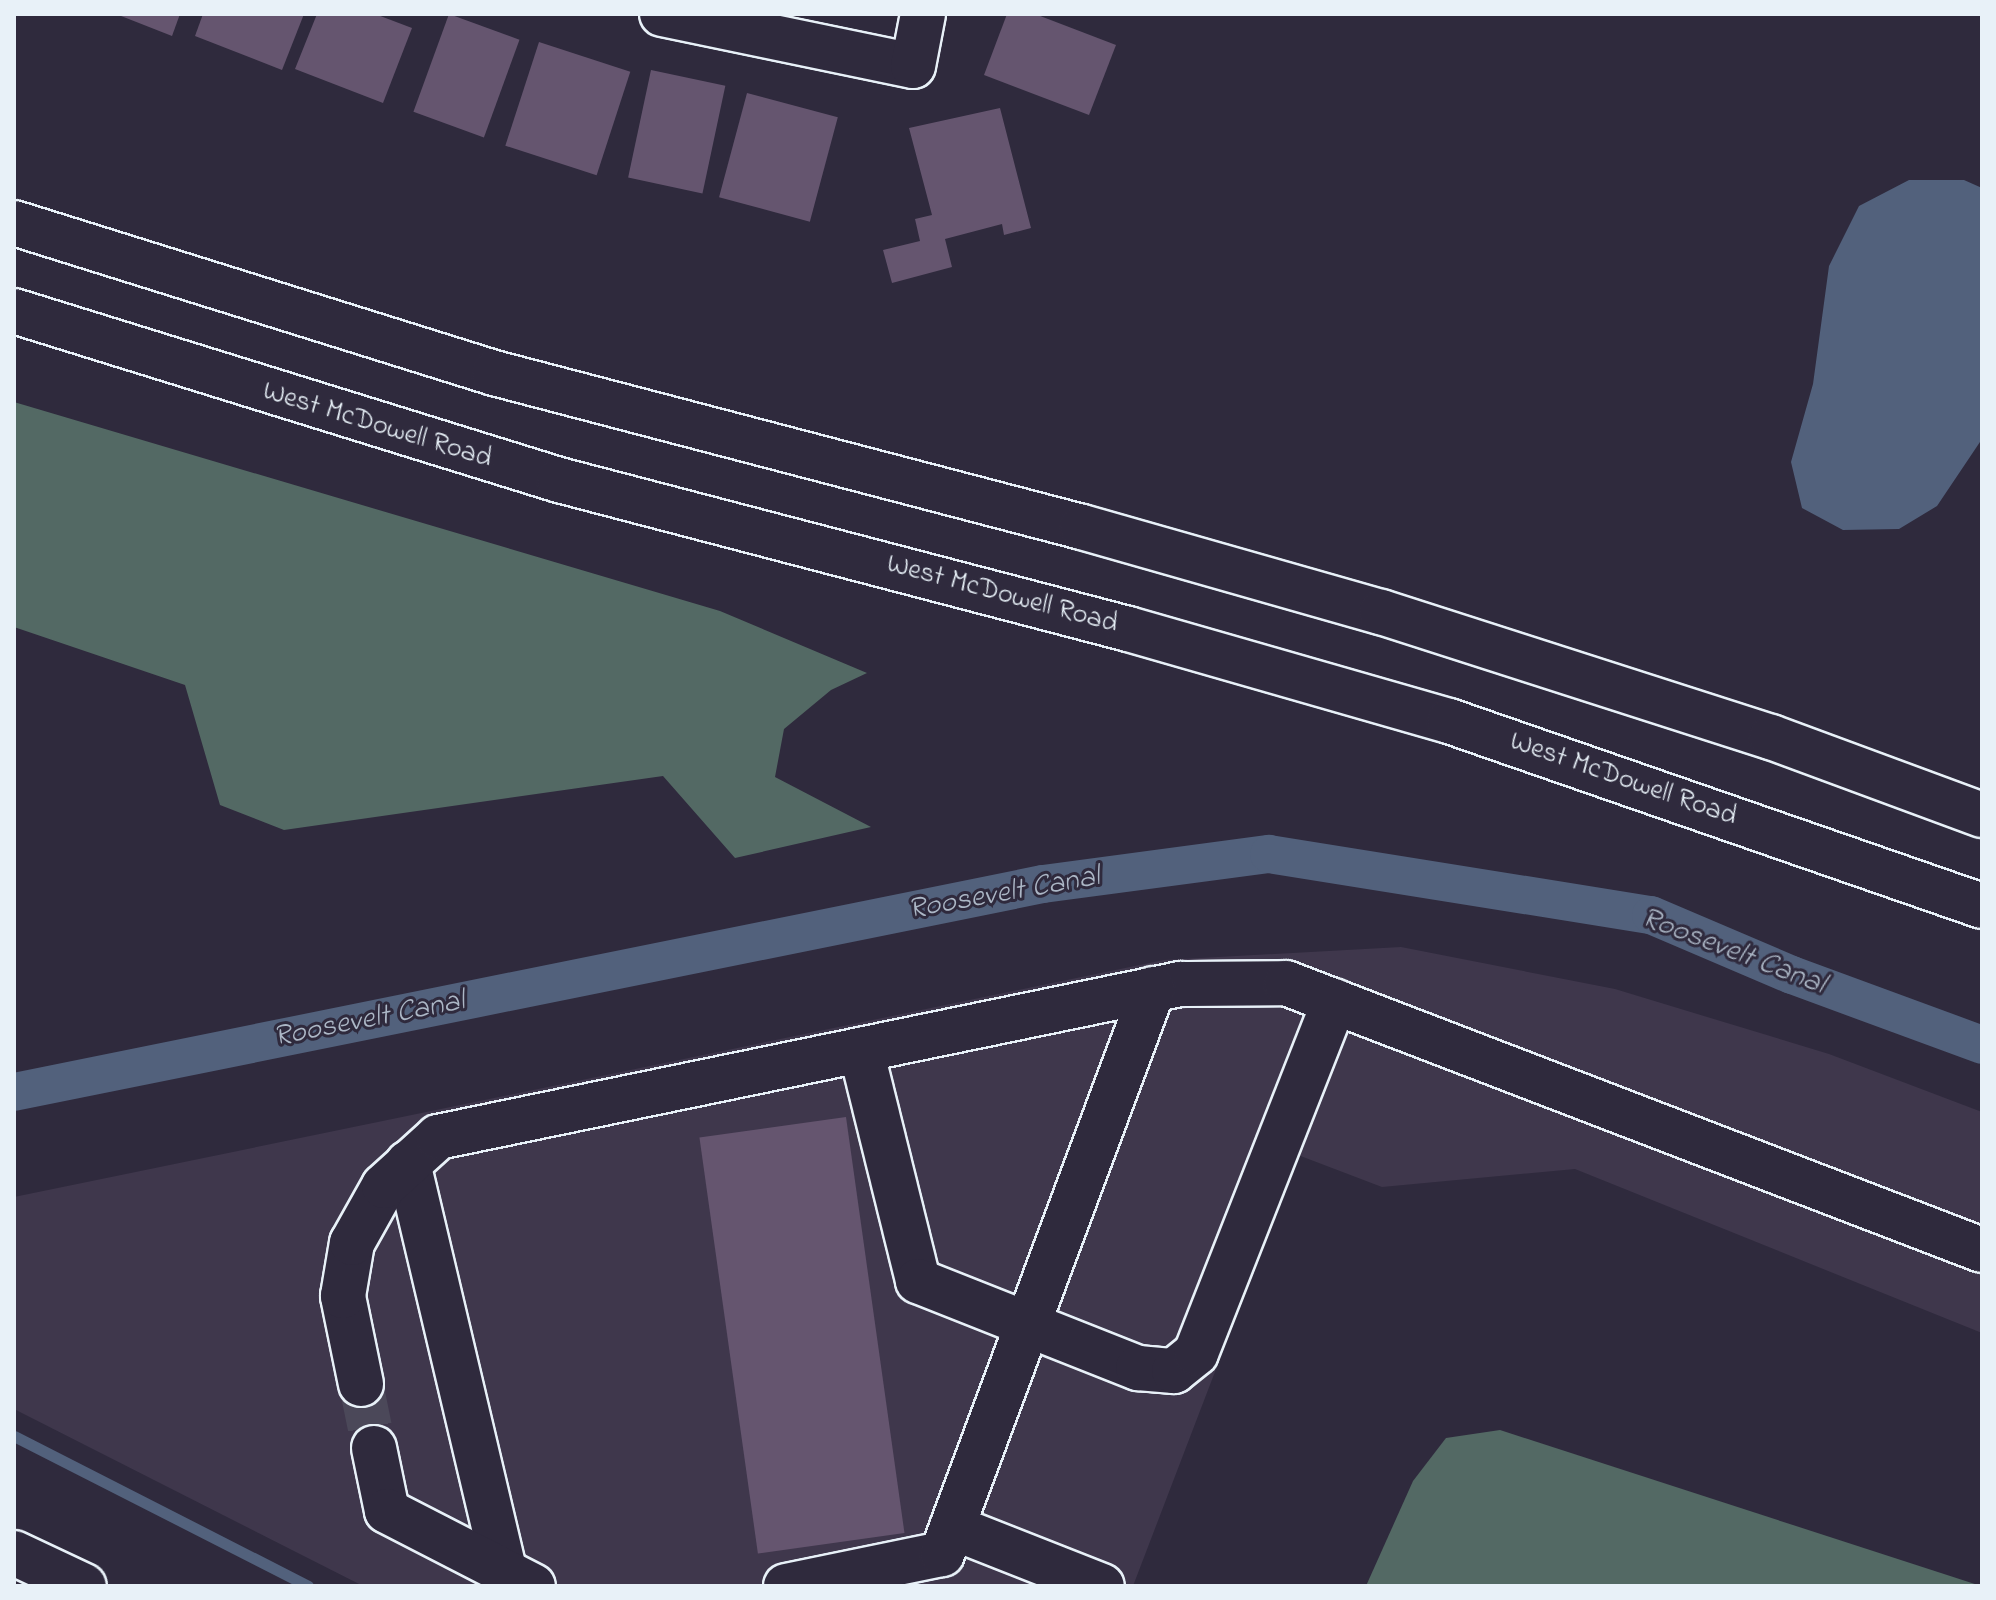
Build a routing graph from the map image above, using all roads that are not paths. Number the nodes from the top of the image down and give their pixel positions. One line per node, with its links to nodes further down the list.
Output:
1 (662, 14): 2 (main road)
2 (923, 14)
3 (14, 223): 5 (main road)
4 (14, 311): 6 (main road, West McDowell Road)
5 (1982, 815)
6 (1982, 906)
7 (1153, 989): 8 (main road); 9 (main road); 12 (main road)
8 (1335, 1001): 11 (main road); 12 (main road)
9 (861, 1050): 10 (main road); 12 (main road)
10 (408, 1163): 13 (main road); 17 (main road)
11 (1982, 1250)
12 (1027, 1326): 15 (main road)
13 (361, 1384)
14 (374, 1448): 17 (main road)
15 (952, 1527): 19 (main road); 20 (main road)
16 (14, 1553): 18 (main road)
17 (519, 1579)
18 (84, 1586)
19 (786, 1586)
20 (1102, 1586)

